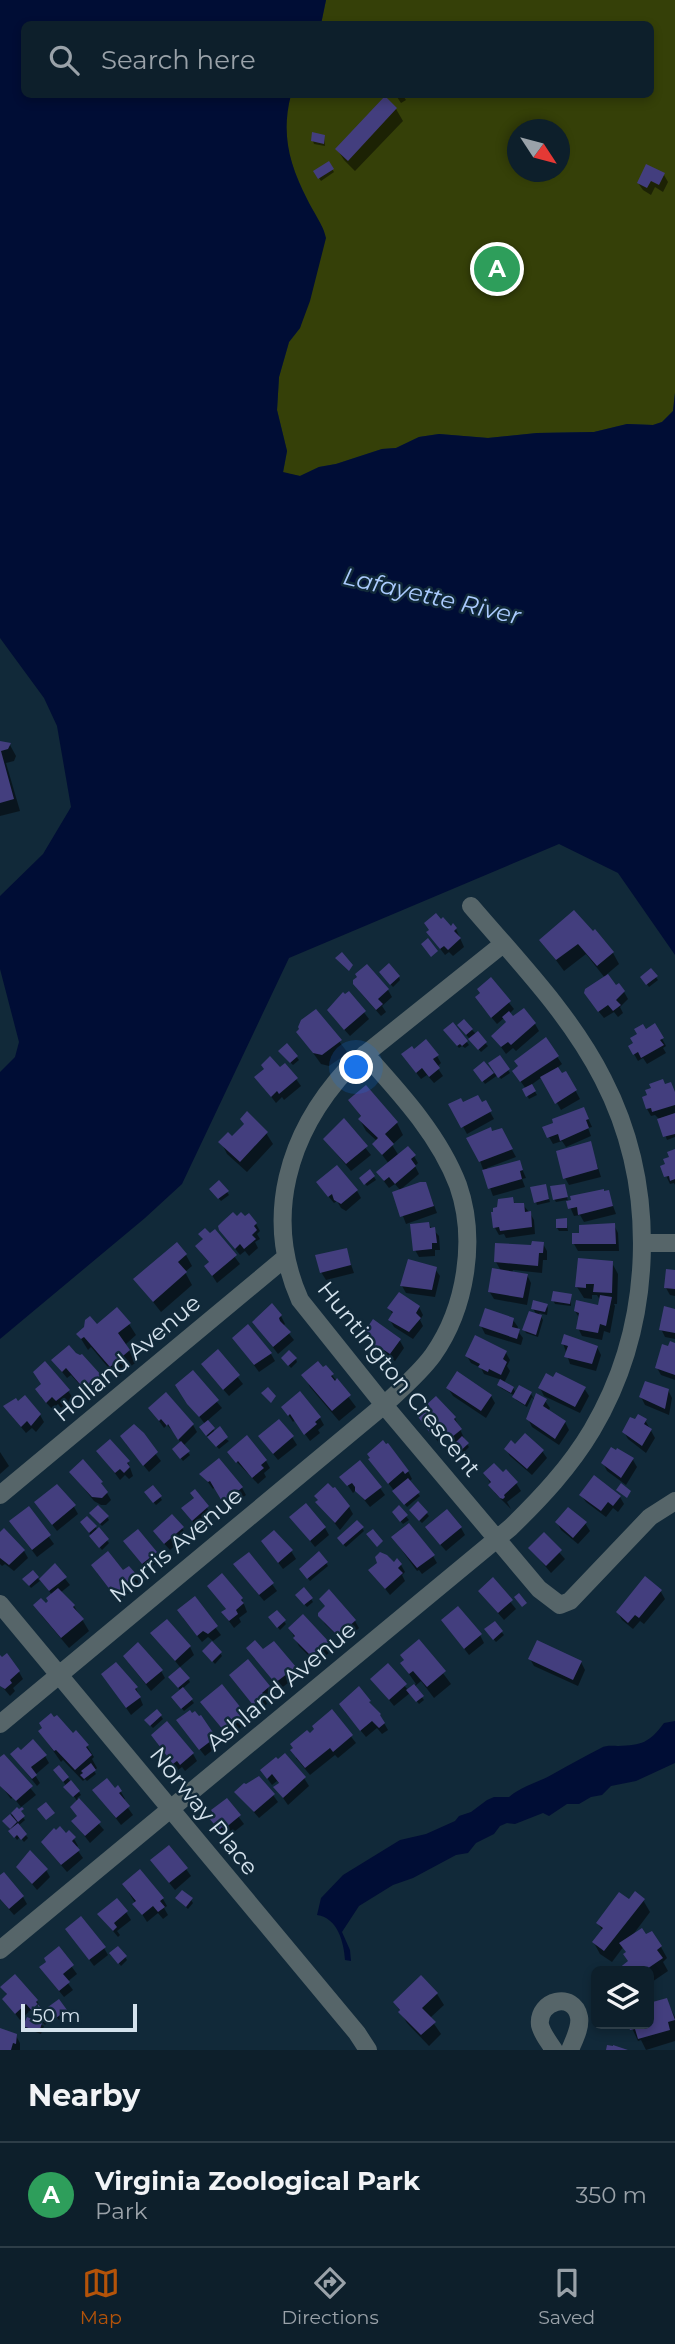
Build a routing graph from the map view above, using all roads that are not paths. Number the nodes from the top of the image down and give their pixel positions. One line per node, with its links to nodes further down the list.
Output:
1 (471, 906): 2 (street, Ashland Avenue)
2 (503, 944): 3 (street, Huntington Crescent); 4 (street, Ashland Avenue)
3 (365, 1054): 6 (street, Huntington Crescent); 7 (street, Morris Avenue)
4 (642, 1243): 5 (street); 10 (street, Ashland Avenue)
5 (675, 1243)
6 (285, 1258): 7 (street, Huntington Crescent); 8 (street, Holland Avenue)
7 (384, 1405): 10 (street, Huntington Crescent); 12 (street, Morris Avenue)
8 (0, 1495)
9 (675, 1501): 10 (street, Huntington Crescent)
10 (497, 1539): 14 (street, Ashland Avenue)
11 (0, 1604): 12 (street, Norway Place)
12 (59, 1674): 13 (street, Morris Avenue); 14 (street, Norway Place)
13 (0, 1724)
14 (172, 1809): 15 (street, Ashland Avenue); 16 (street, Norway Place)
15 (0, 1950)
16 (368, 2050)
17 (554, 2050): 18 (street)
18 (570, 2050)

